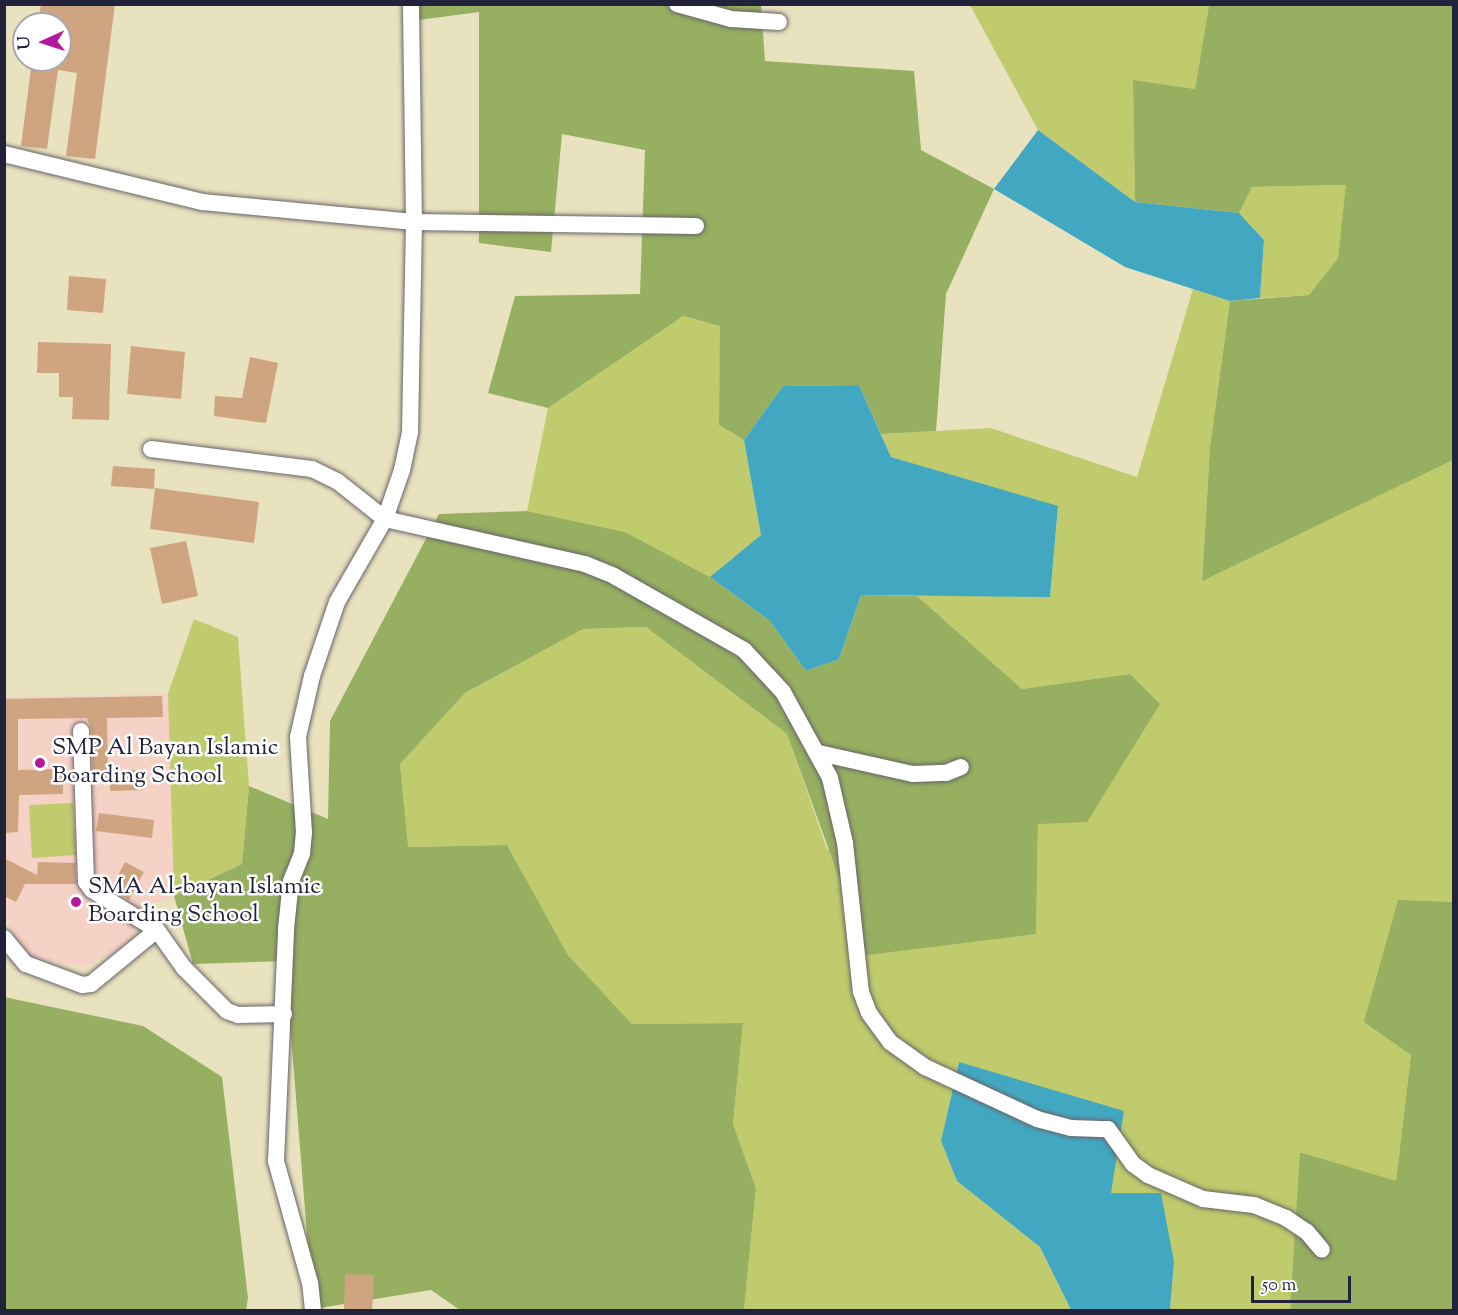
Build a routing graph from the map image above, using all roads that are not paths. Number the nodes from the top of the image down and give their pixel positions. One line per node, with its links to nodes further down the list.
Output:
1 (411, 4): 5 (street)
2 (677, 4): 3 (street)
3 (779, 22)
4 (4, 154): 5 (street)
5 (414, 222): 6 (street); 8 (street)
6 (696, 226)
7 (151, 449): 8 (street)
8 (385, 519): 10 (street); 14 (street)
9 (81, 731): 12 (street)
10 (819, 753): 11 (street); 15 (street)
11 (961, 768)
12 (157, 930): 13 (street); 14 (street)
13 (4, 938)
14 (284, 1014): 16 (street)
15 (1322, 1250)
16 (313, 1311)

